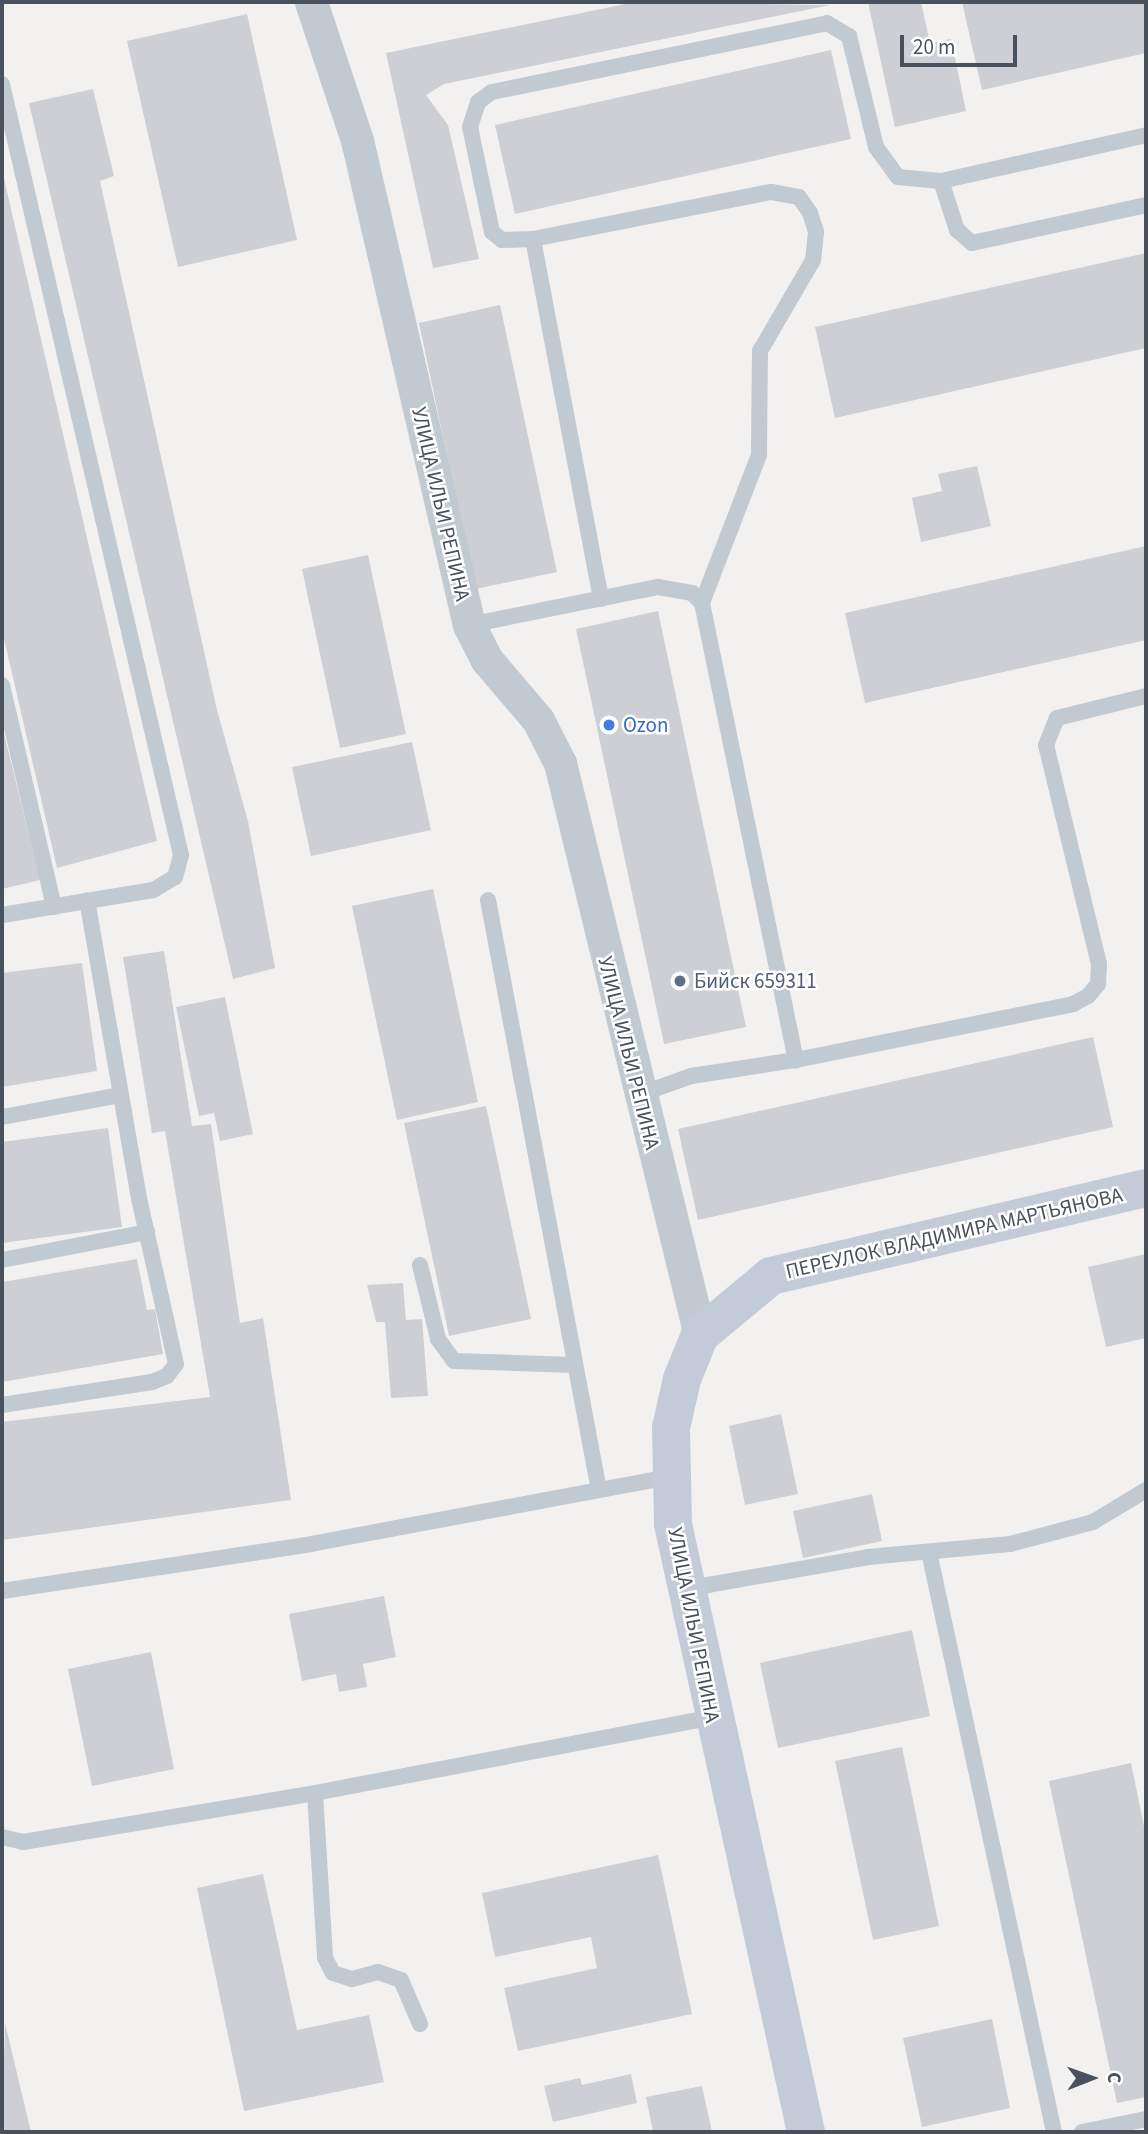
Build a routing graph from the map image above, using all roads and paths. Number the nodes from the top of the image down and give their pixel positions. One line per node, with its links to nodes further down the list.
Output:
1 (311, 2): 9 (street, УЛИЦА ИЛЬИ РЕПИНА)
2 (2, 84): 13 (lane)
3 (1146, 135): 4 (lane)
4 (941, 181): 5 (lane); 6 (lane)
5 (1146, 205)
6 (533, 239): 7 (lane); 8 (lane)
7 (601, 599): 8 (lane); 9 (lane)
8 (702, 603): 16 (lane)
9 (469, 625): 18 (street, УЛИЦА ИЛЬИ РЕПИНА)
10 (2, 685): 14 (lane)
11 (1146, 695): 16 (lane)
12 (488, 900): 25 (lane)
13 (88, 901): 14 (lane); 17 (lane)
14 (54, 907): 15 (lane)
15 (2, 915)
16 (796, 1060): 18 (lane)
17 (121, 1095): 19 (lane); 21 (lane)
18 (638, 1095): 24 (street, УЛИЦА ИЛЬИ РЕПИНА)
19 (2, 1116)
20 (1146, 1188): 24 (street, ПЕРЕУЛОК ВЛАДИМИРА МАРТЬЯНОВА)
21 (147, 1232): 22 (lane); 26 (lane)
22 (2, 1260)
23 (419, 1265): 25 (lane)
24 (700, 1335): 27 (street, УЛИЦА ИЛЬИ РЕПИНА)
25 (574, 1365): 28 (lane)
26 (2, 1405)
27 (670, 1477): 28 (lane); 31 (street, УЛИЦА ИЛЬИ РЕПИНА)
28 (599, 1490): 32 (lane)
29 (1146, 1490): 30 (lane)
30 (929, 1552): 31 (lane); 41 (lane)
31 (684, 1589): 33 (street, УЛИЦА ИЛЬИ РЕПИНА)
32 (2, 1591)
33 (712, 1717): 34 (lane); 40 (street, УЛИЦА ИЛЬИ РЕПИНА)
34 (314, 1793): 36 (lane); 38 (lane)
35 (2, 1838): 36 (lane)
36 (23, 1842): 37 (lane)
37 (2, 1848)
38 (420, 2024)
39 (1146, 2119): 42 (lane)
40 (806, 2132)
41 (1054, 2132)
42 (1082, 2132)

